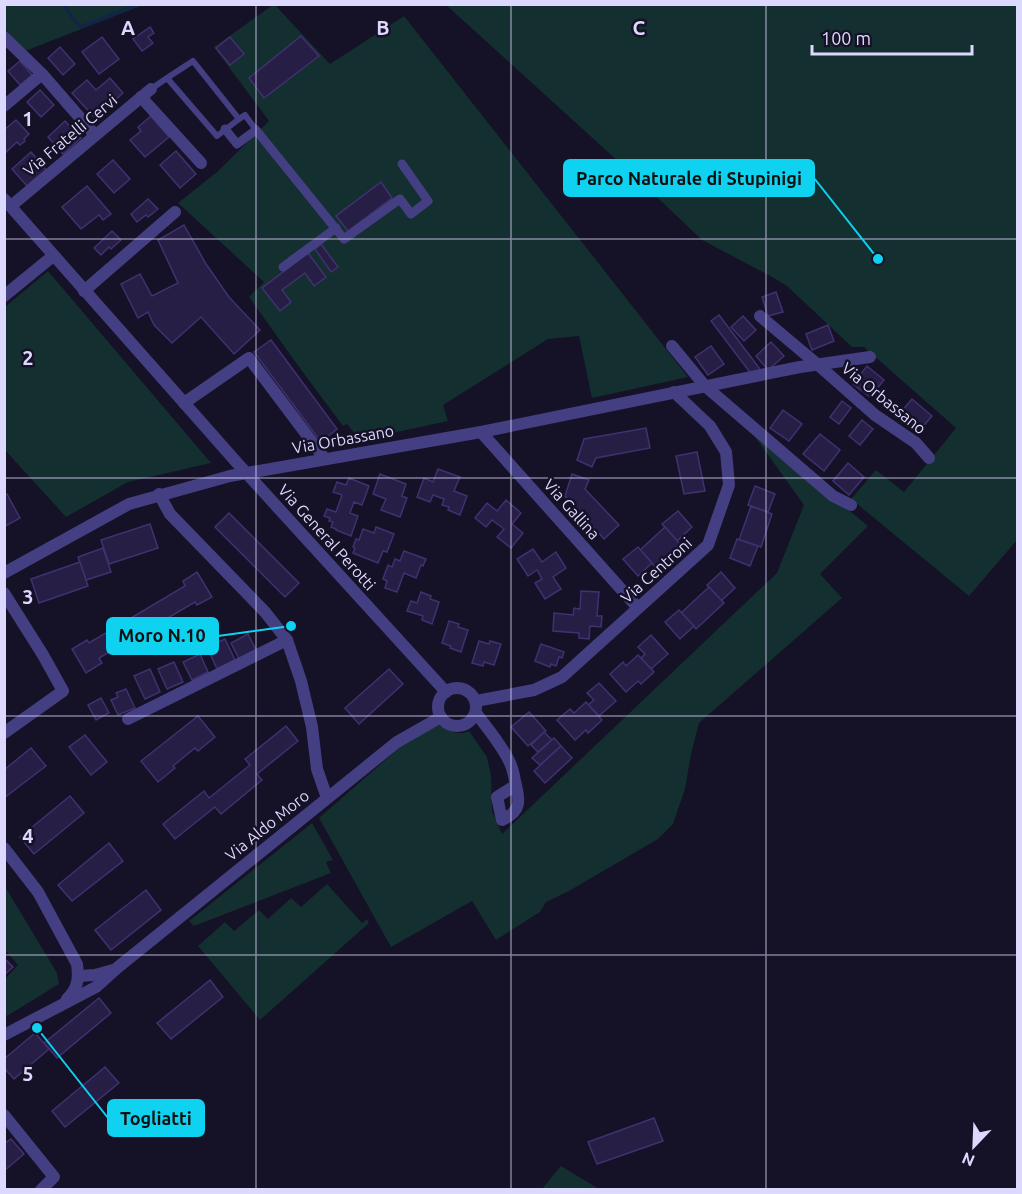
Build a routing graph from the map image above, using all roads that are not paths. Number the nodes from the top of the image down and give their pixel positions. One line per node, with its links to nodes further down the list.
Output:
1 (4, 37): 2 (street)
2 (42, 74): 5 (street); 9 (street)
3 (167, 78): 4 (lane); 6 (lane); 7 (lane)
4 (146, 93): 9 (street, Via Fratelli Cervi); 10 (street)
5 (4, 106)
6 (239, 119): 7 (lane); 8 (lane)
7 (225, 129): 8 (street)
8 (256, 130): 14 (street)
9 (95, 135): 12 (street, Via Fratelli Cervi)
10 (201, 163)
11 (402, 164): 14 (street)
12 (8, 203): 15 (street, Via General Perotti)
13 (175, 212): 17 (street)
14 (336, 228): 16 (street)
15 (53, 256): 17 (street, Via General Perotti); 18 (street)
16 (283, 267)
17 (84, 291): 25 (street, Via General Perotti)
18 (4, 296)
19 (760, 316): 22 (street, Via Orbassano)
20 (672, 346): 23 (street)
21 (870, 357): 22 (street, Via Orbassano)
22 (817, 364): 23 (street, Via Orbassano); 27 (street, Via Orbassano)
23 (705, 386): 24 (street, Via Orbassano); 31 (street)
24 (674, 392): 26 (street, Via Orbassano); 34 (street, Via Centroni)
25 (184, 403): 28 (street); 29 (street, Via General Perotti)
26 (481, 432): 28 (street, Via Orbassano); 34 (street, Via Gallina)
27 (929, 458)
28 (325, 459): 29 (street, Via Orbassano)
29 (246, 472): 30 (street, Via Orbassano); 36 (street, Via General Perotti)
30 (159, 495): 32 (street, Via Orbassano); 35 (street, Via Aldo Moro)
31 (851, 505)
32 (4, 573)
33 (4, 593): 40 (street)
34 (638, 608): 37 (street, Via Centroni)
35 (287, 640): 39 (street); 42 (street, Via Aldo Moro)
36 (446, 692): 37 (street); 38 (street)
37 (476, 707): 38 (street, Via Centroni); 41 (street)
38 (441, 717): 42 (street)
39 (128, 719)
40 (4, 733)
41 (516, 785)
42 (327, 798): 44 (street, Via Aldo Moro)
43 (4, 848): 45 (street)
44 (117, 968): 45 (street, Via Aldo Moro); 46 (street, Via Aldo Moro)
45 (79, 976): 46 (street)
46 (63, 1003): 47 (street, Via Aldo Moro)
47 (4, 1035)
48 (4, 1115): 49 (street)
49 (40, 1190)

